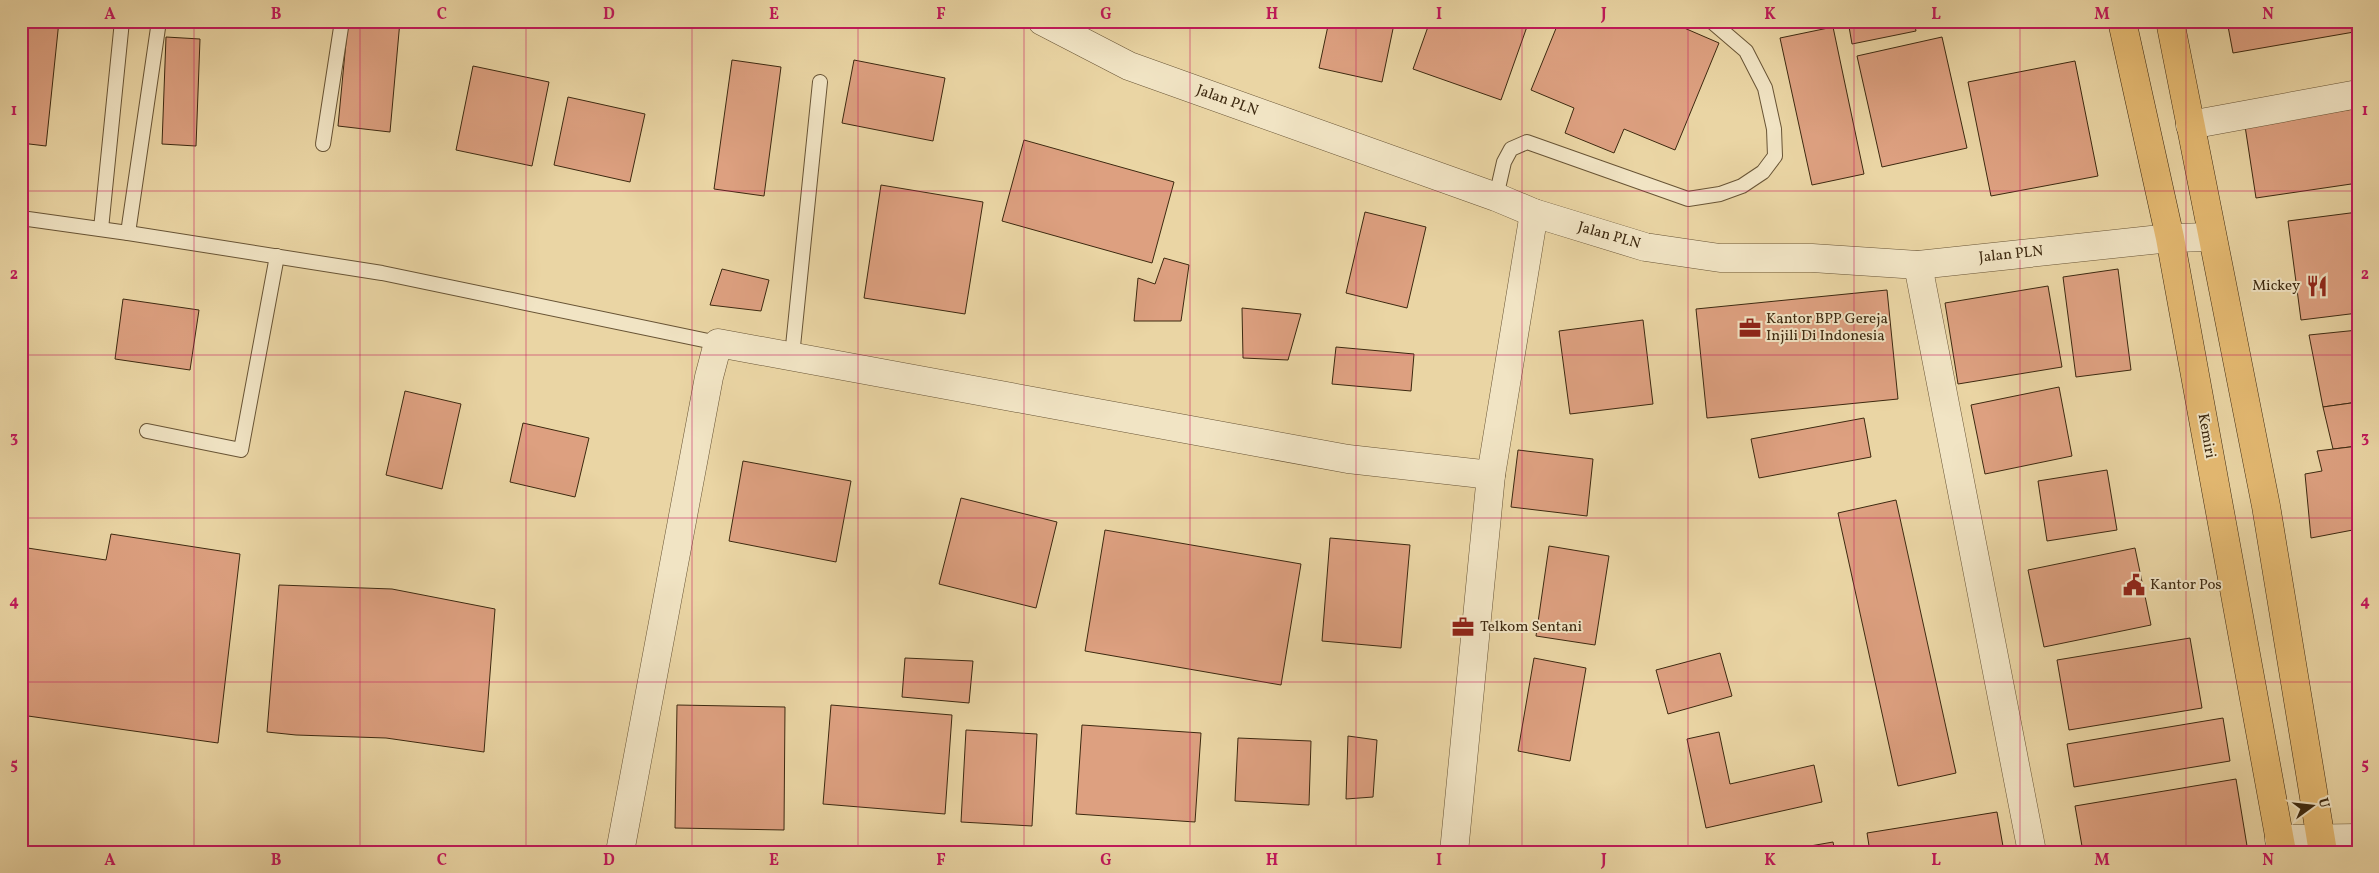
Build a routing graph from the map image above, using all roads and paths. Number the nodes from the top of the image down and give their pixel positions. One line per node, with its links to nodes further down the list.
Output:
1 (122, 21): 15 (lane)
2 (159, 21): 16 (lane)
3 (342, 21): 11 (lane)
4 (1042, 21): 12 (street, Jalan PLN)
5 (1711, 21): 12 (lane)
6 (2122, 21): 18 (highway, Kemiri)
7 (2170, 21): 10 (highway)
8 (820, 82): 22 (lane)
9 (2358, 94): 10 (street)
10 (2190, 125): 17 (highway)
11 (322, 144)
12 (1496, 197): 13 (street, Jalan PLN)
13 (1534, 214): 20 (street, Jalan PLN); 24 (street)
14 (21, 218): 15 (lane)
15 (101, 229): 16 (lane)
16 (128, 233): 19 (lane)
17 (2212, 236): 18 (street, Jalan PLN); 27 (highway)
18 (2170, 238): 20 (street, Jalan PLN); 26 (highway, Kemiri)
19 (277, 256): 21 (lane); 23 (lane)
20 (1918, 265): 30 (street)
21 (718, 343): 22 (street); 28 (street)
22 (792, 356): 24 (street)
23 (147, 431)
24 (1491, 475): 29 (street)
25 (2358, 838): 27 (street)
26 (2281, 845): 27 (street)
27 (2322, 845)
28 (620, 852)
29 (1454, 852)
30 (2032, 852)

